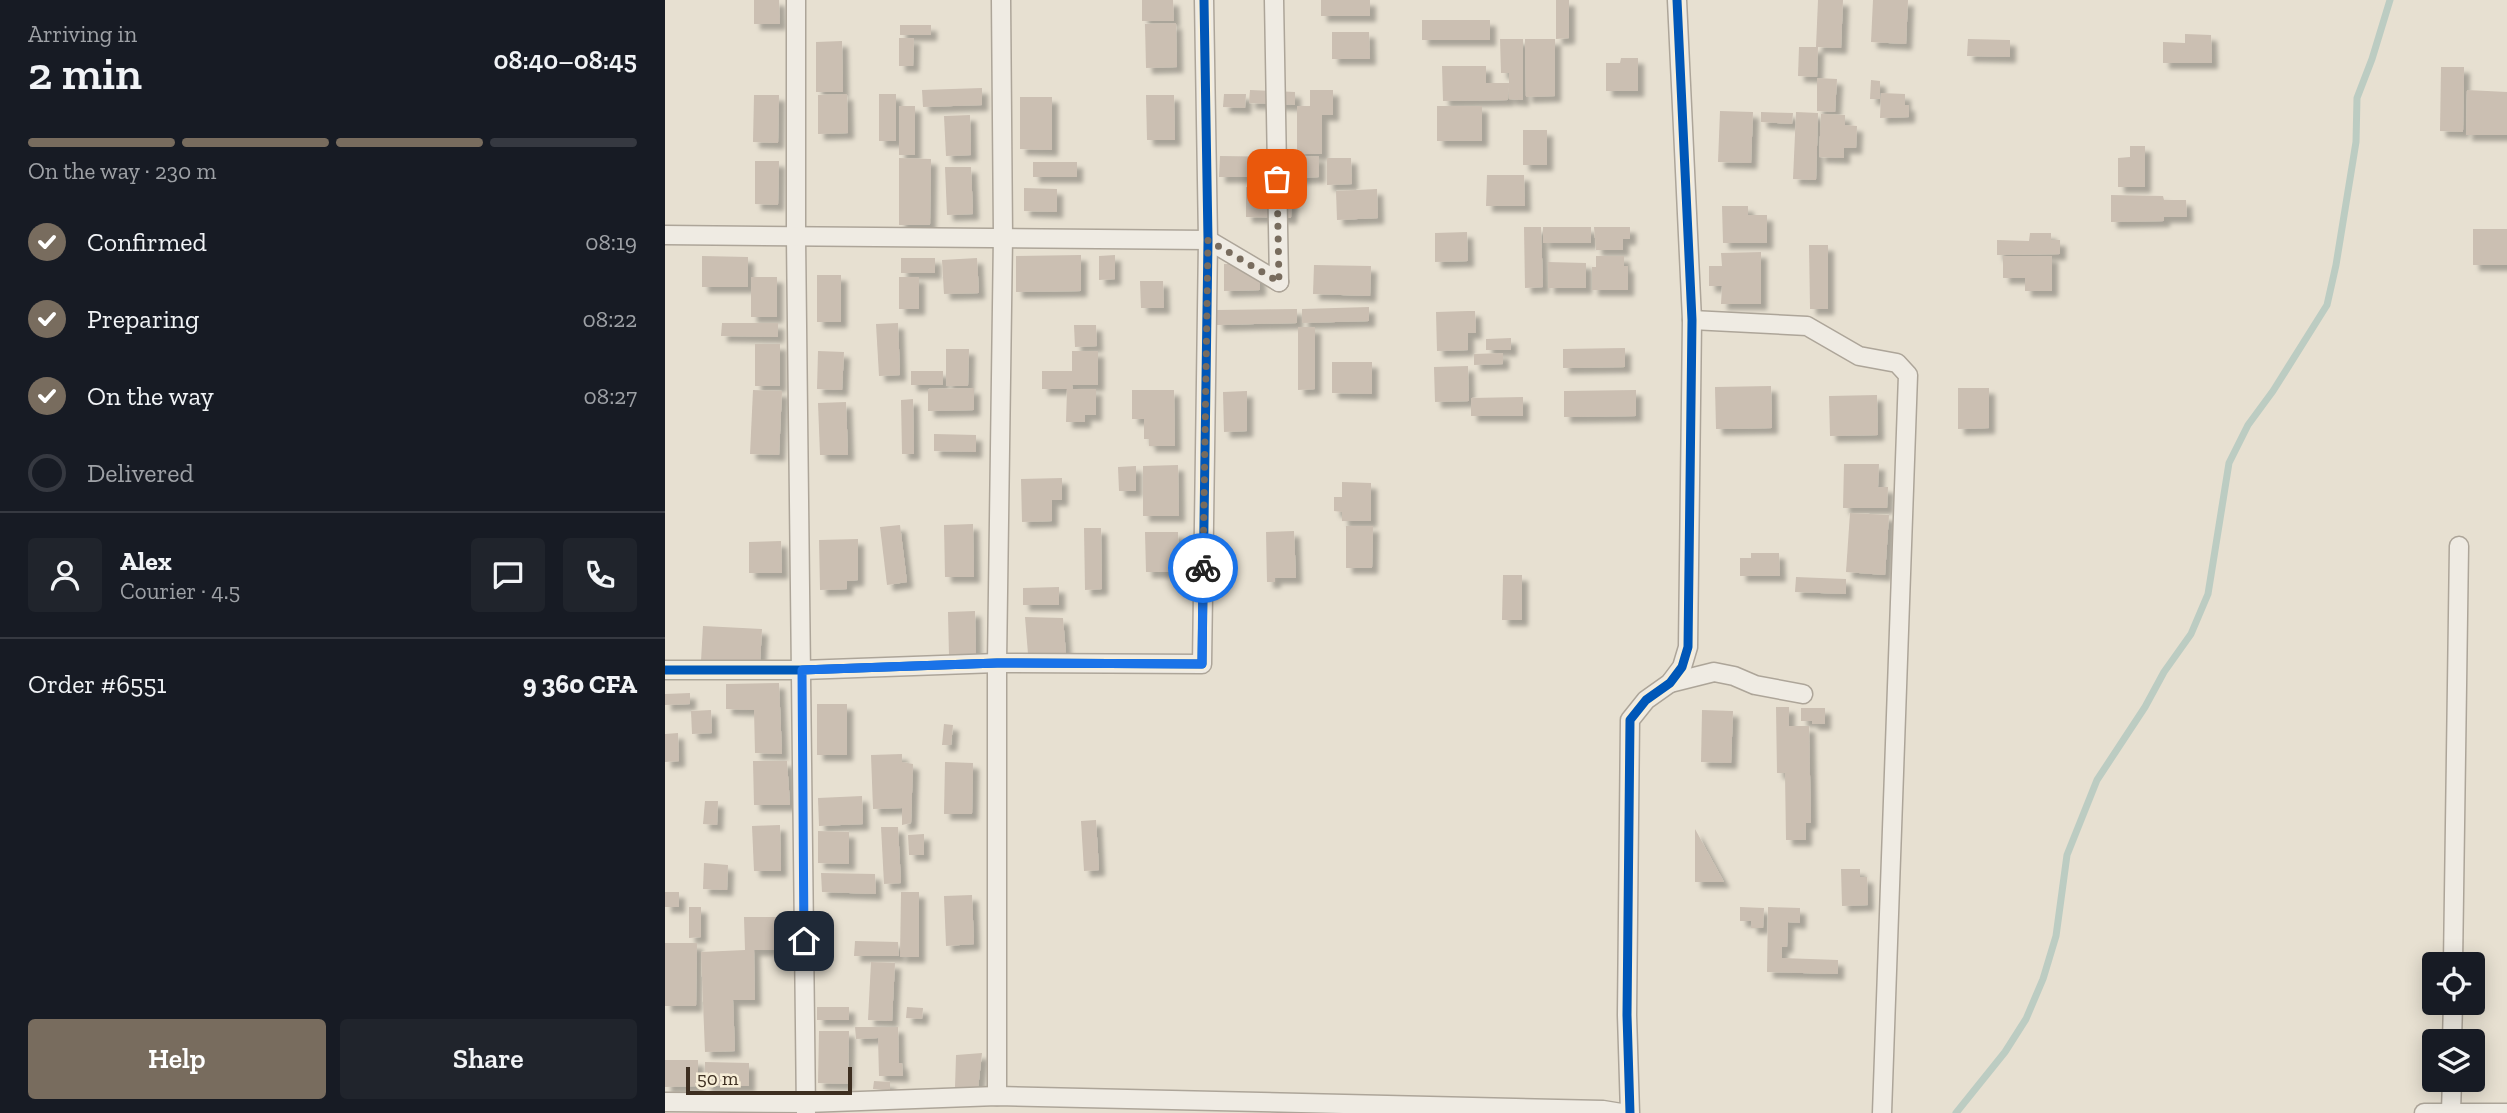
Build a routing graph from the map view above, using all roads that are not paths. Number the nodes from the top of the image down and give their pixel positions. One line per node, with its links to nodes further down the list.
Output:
1 (796, 0): 8 (street)
2 (1001, 0): 7 (street)
3 (1204, 0): 9 (street)
4 (1274, 0): 9 (street)
5 (1677, 0): 10 (street)
6 (665, 235): 8 (street)
7 (1003, 236): 8 (street); 9 (street); 12 (street)
8 (796, 237): 14 (street)
9 (1208, 240): 12 (street)
10 (1692, 320): 15 (street); 25 (street)
11 (2459, 546): 17 (street)
12 (997, 663): 14 (street); 19 (street)
13 (665, 670): 14 (street)
14 (802, 670): 21 (street)
15 (1670, 683): 16 (street); 24 (street)
16 (1803, 694)
17 (2453, 952)
18 (2452, 1092): 22 (street)
19 (997, 1096): 21 (street); 23 (street)
20 (665, 1102): 21 (street)
21 (806, 1108)
22 (2451, 1111): 26 (street); 27 (street)
23 (1621, 1113)
24 (1630, 1113)
25 (1882, 1113)
26 (2424, 1113)
27 (2507, 1113)

